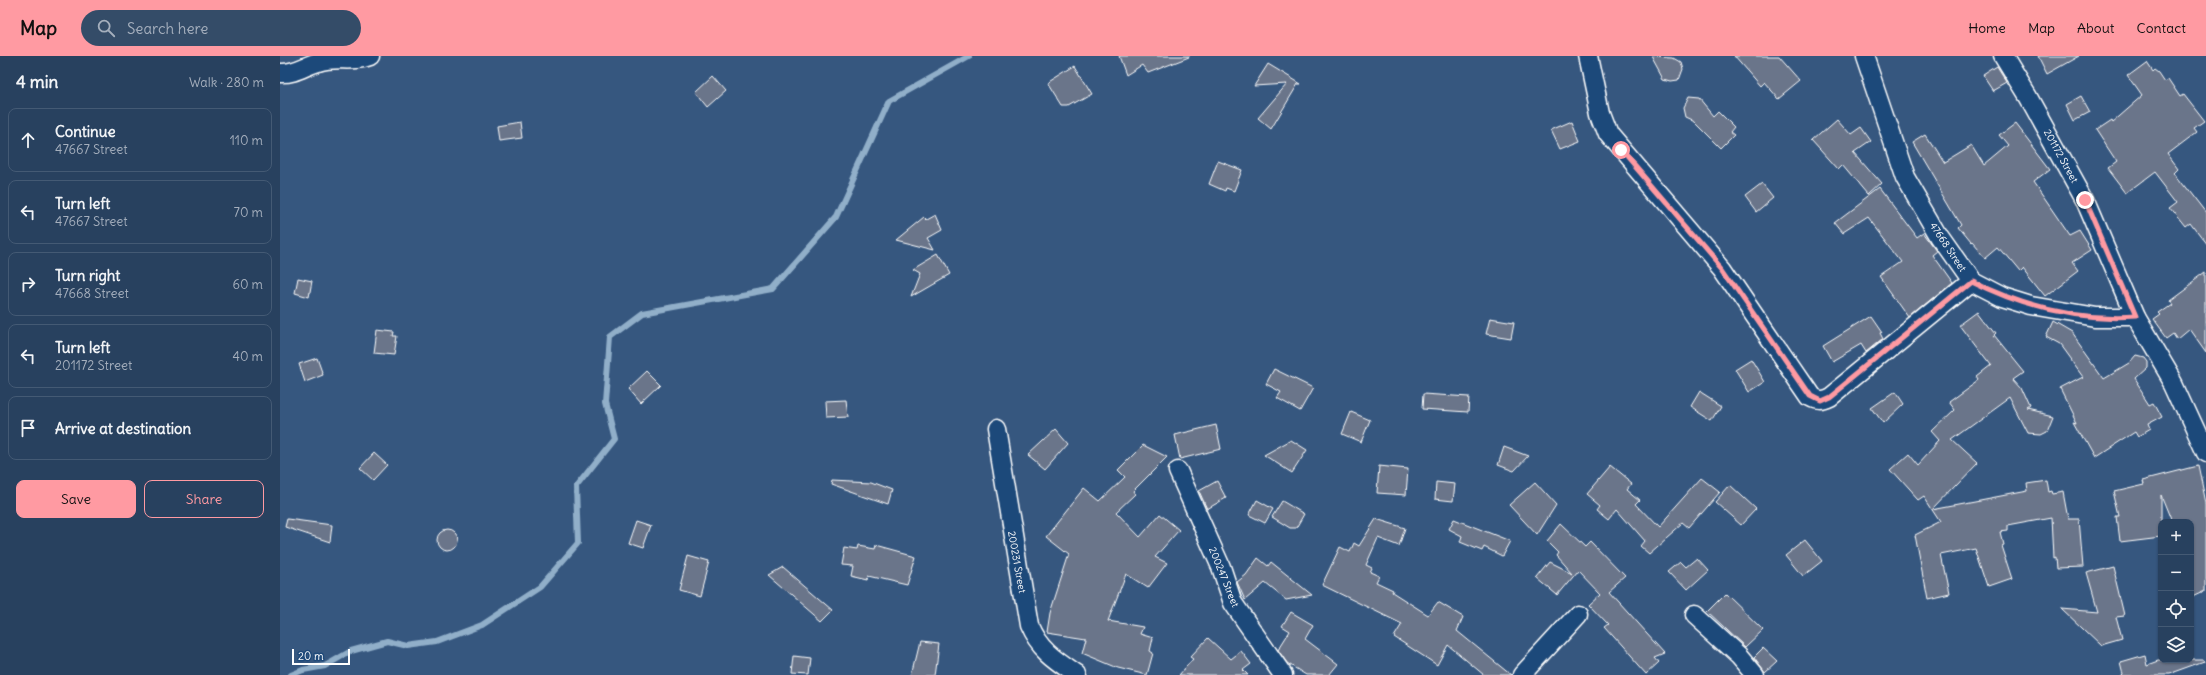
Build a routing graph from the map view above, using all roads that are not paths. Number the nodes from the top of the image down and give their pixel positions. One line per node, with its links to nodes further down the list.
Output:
1 (370, 56): 5 (street)
2 (1588, 56): 6 (street)
3 (1864, 56): 6 (street, 47668 Street)
4 (2003, 56): 7 (street, 201172 Street)
5 (280, 73)
6 (1971, 281): 7 (street, 47668 Street)
7 (2135, 317): 9 (street, 201172 Street)
8 (996, 429): 13 (street, 200231 Street)
9 (2206, 454)
10 (1178, 471): 14 (street, 200247 Street)
11 (1578, 614): 15 (street)
12 (1694, 615): 16 (street)
13 (1077, 675)
14 (1283, 675)
15 (1522, 675)
16 (1755, 675)

